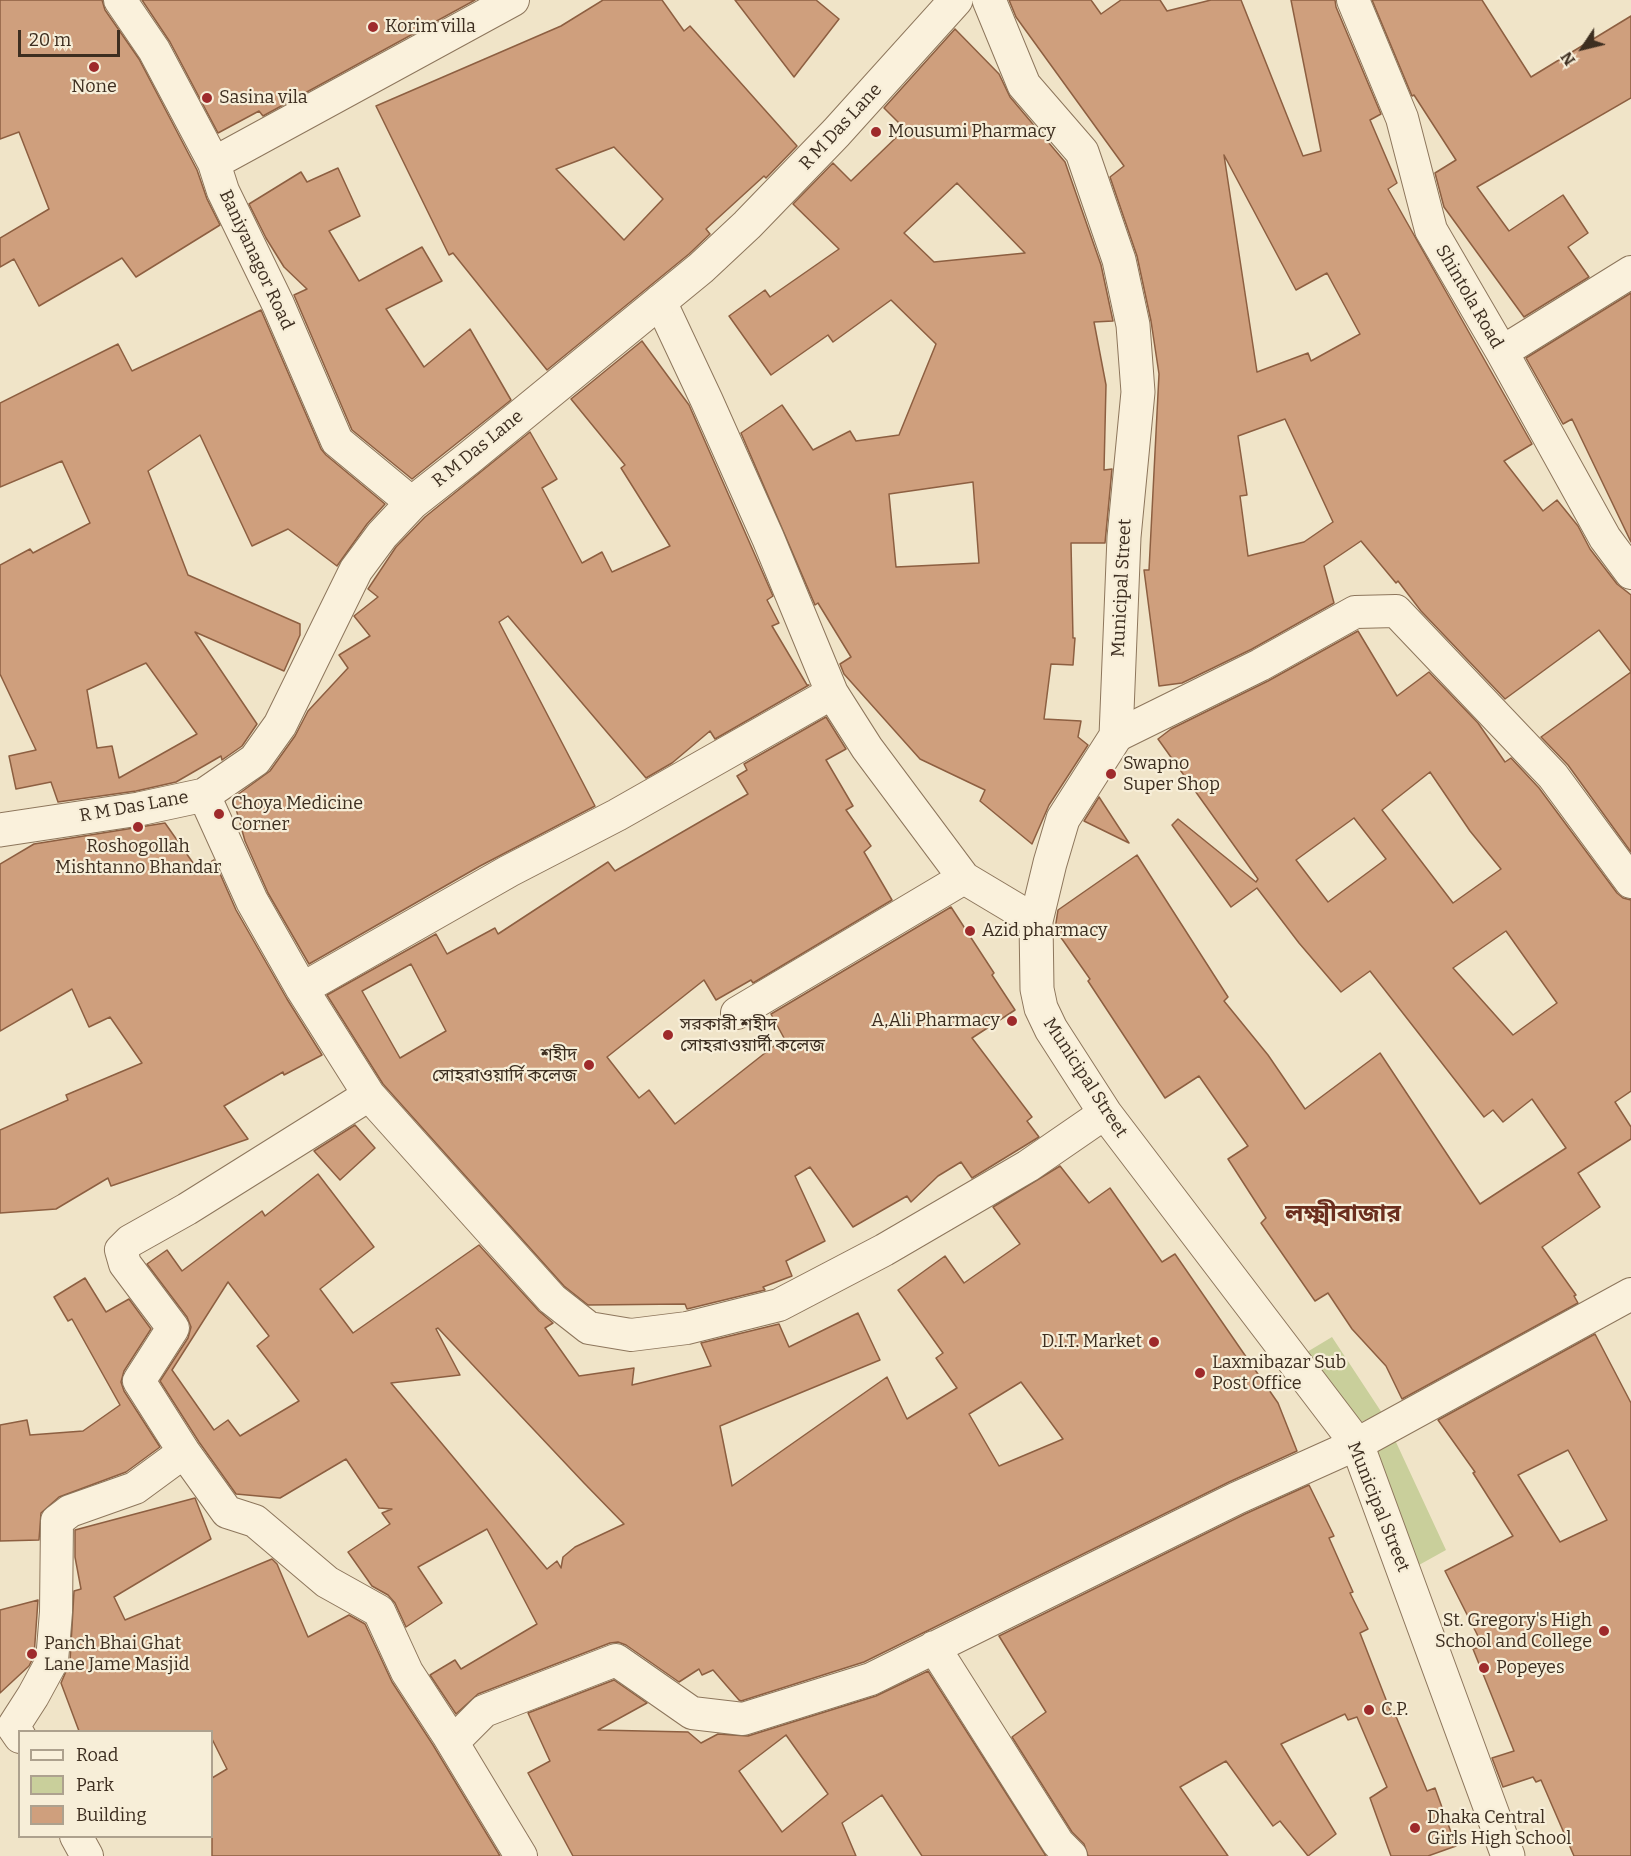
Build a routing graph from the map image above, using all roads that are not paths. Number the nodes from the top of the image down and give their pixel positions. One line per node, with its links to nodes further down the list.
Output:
1 (120, 0): 6 (street, Baniyanagor Road)
2 (513, 0): 6 (street)
3 (956, 0): 8 (street, R M Das Lane)
4 (989, 0): 13 (street, Municipal Street)
5 (1353, 0): 9 (street, Shintola Road)
6 (214, 163): 10 (street, Baniyanagor Road)
7 (1631, 272): 9 (street)
8 (660, 301): 10 (street, R M Das Lane); 12 (street)
9 (1502, 352): 11 (street, Shintola Road)
10 (412, 502): 14 (street, R M Das Lane)
11 (1631, 573)
12 (832, 693): 16 (street); 19 (street)
13 (1116, 736): 17 (street); 18 (street, Municipal Street)
14 (204, 795): 15 (street, R M Das Lane); 19 (street)
15 (0, 830)
16 (964, 878): 18 (street); 20 (street)
17 (1631, 882)
18 (1036, 921): 22 (street, Municipal Street)
19 (302, 989): 21 (street)
20 (737, 1013)
21 (369, 1095): 22 (street); 25 (street)
22 (1105, 1113): 24 (street, Municipal Street)
23 (1631, 1294): 24 (street)
24 (1357, 1444): 26 (street); 33 (street, Municipal Street)
25 (184, 1452): 27 (street); 28 (street)
26 (934, 1647): 28 (street); 32 (street)
27 (11, 1730)
28 (448, 1735): 31 (street)
29 (77, 1838): 30 (street)
30 (87, 1856)
31 (521, 1856)
32 (1071, 1856)
33 (1508, 1856)

